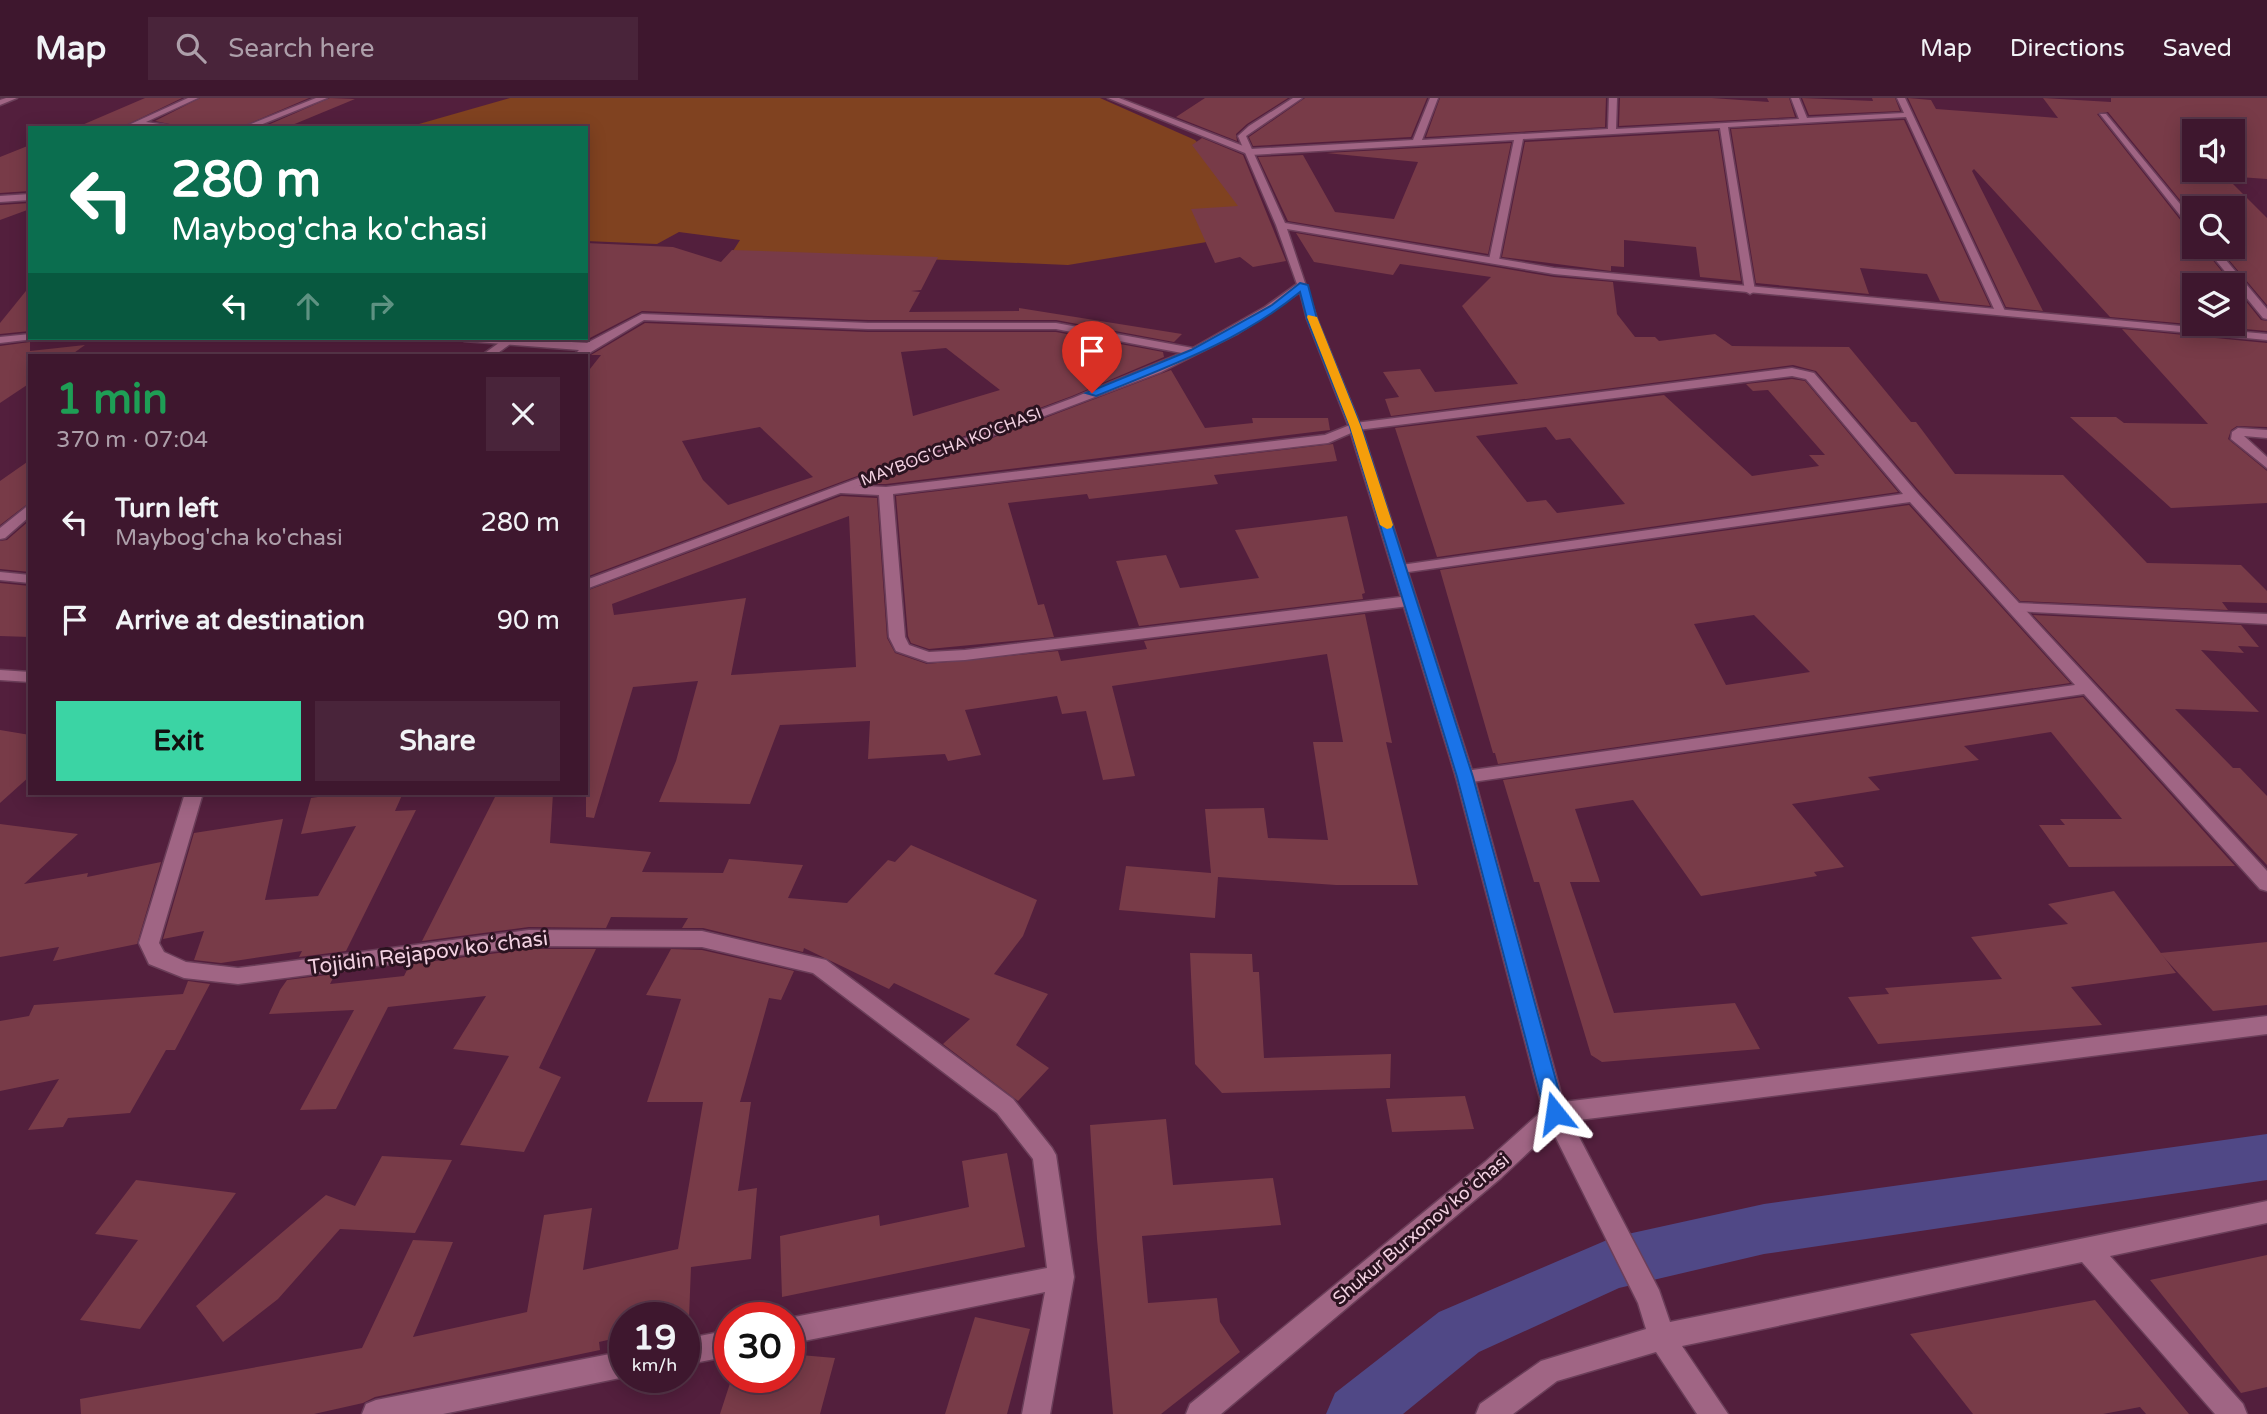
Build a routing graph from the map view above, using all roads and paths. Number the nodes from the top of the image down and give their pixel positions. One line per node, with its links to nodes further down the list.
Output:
1 (13, 98): 10 (street)
2 (194, 98): 15 (street)
3 (323, 98): 16 (street)
4 (1112, 98): 20 (street)
5 (1298, 98): 20 (street)
6 (1434, 98): 19 (street)
7 (1613, 98): 17 (street)
8 (1795, 98): 13 (street)
9 (1901, 98): 11 (street)
10 (0, 103)
11 (1907, 116): 13 (street); 29 (street)
12 (2103, 116): 23 (street)
13 (1804, 121): 14 (street)
14 (1724, 125): 17 (street); 28 (street)
15 (130, 126)
16 (250, 126)
17 (1612, 130): 18 (street)
18 (1519, 136): 19 (street); 26 (street)
19 (1417, 142): 20 (street)
20 (1250, 152): 24 (street)
21 (28, 197): 22 (street)
22 (0, 199)
23 (2182, 212)
24 (1282, 225): 26 (street); 27 (street)
25 (2220, 259): 30 (street)
26 (1494, 260): 28 (street)
27 (1303, 285): 37 (street, MAYBOG'CHA KO'CHASI); 39 (street)
28 (1750, 291): 29 (street)
29 (2000, 311): 32 (street)
30 (2267, 316)
31 (28, 337): 33 (street)
32 (2267, 337)
33 (0, 340)
34 (486, 340): 35 (street)
35 (507, 342): 36 (street); 38 (street)
36 (585, 351): 37 (street)
37 (1195, 352): 42 (street, MAYBOG'CHA KO'CHASI)
38 (489, 354)
39 (1355, 427): 43 (street); 44 (street); 47 (street)
40 (2267, 433): 41 (street)
41 (2267, 464)
42 (841, 489): 43 (street); 50 (street, MAYBOG'CHA KO'CHASI)
43 (886, 491): 51 (street)
44 (1913, 497): 47 (street); 52 (street)
45 (28, 510): 46 (street)
46 (0, 535)
47 (1401, 569): 51 (street)
48 (0, 576): 49 (street)
49 (28, 579)
50 (588, 584)
51 (1409, 601): 57 (street)
52 (2017, 608): 53 (street); 56 (street)
53 (2267, 619)
54 (0, 675): 55 (street)
55 (28, 675)
56 (2090, 688): 57 (street); 59 (street)
57 (1465, 777): 61 (street)
58 (193, 795): 64 (street, Tojidin Rejapov koʻchasi)
59 (2267, 884)
60 (2267, 1025): 61 (street)
61 (1559, 1120): 66 (street); 70 (street, Shukur Burxonov koʻchasi)
62 (2267, 1212): 63 (street)
63 (2088, 1250): 66 (street); 73 (street)
64 (1061, 1277): 65 (street); 69 (street, Tojidin Rejapov koʻchasi)
65 (805, 1328)
66 (1662, 1337): 71 (street); 72 (street)
67 (609, 1367): 68 (street)
68 (376, 1414)
69 (1036, 1414)
70 (1200, 1414)
71 (1490, 1414)
72 (1714, 1414)
73 (2233, 1414)

